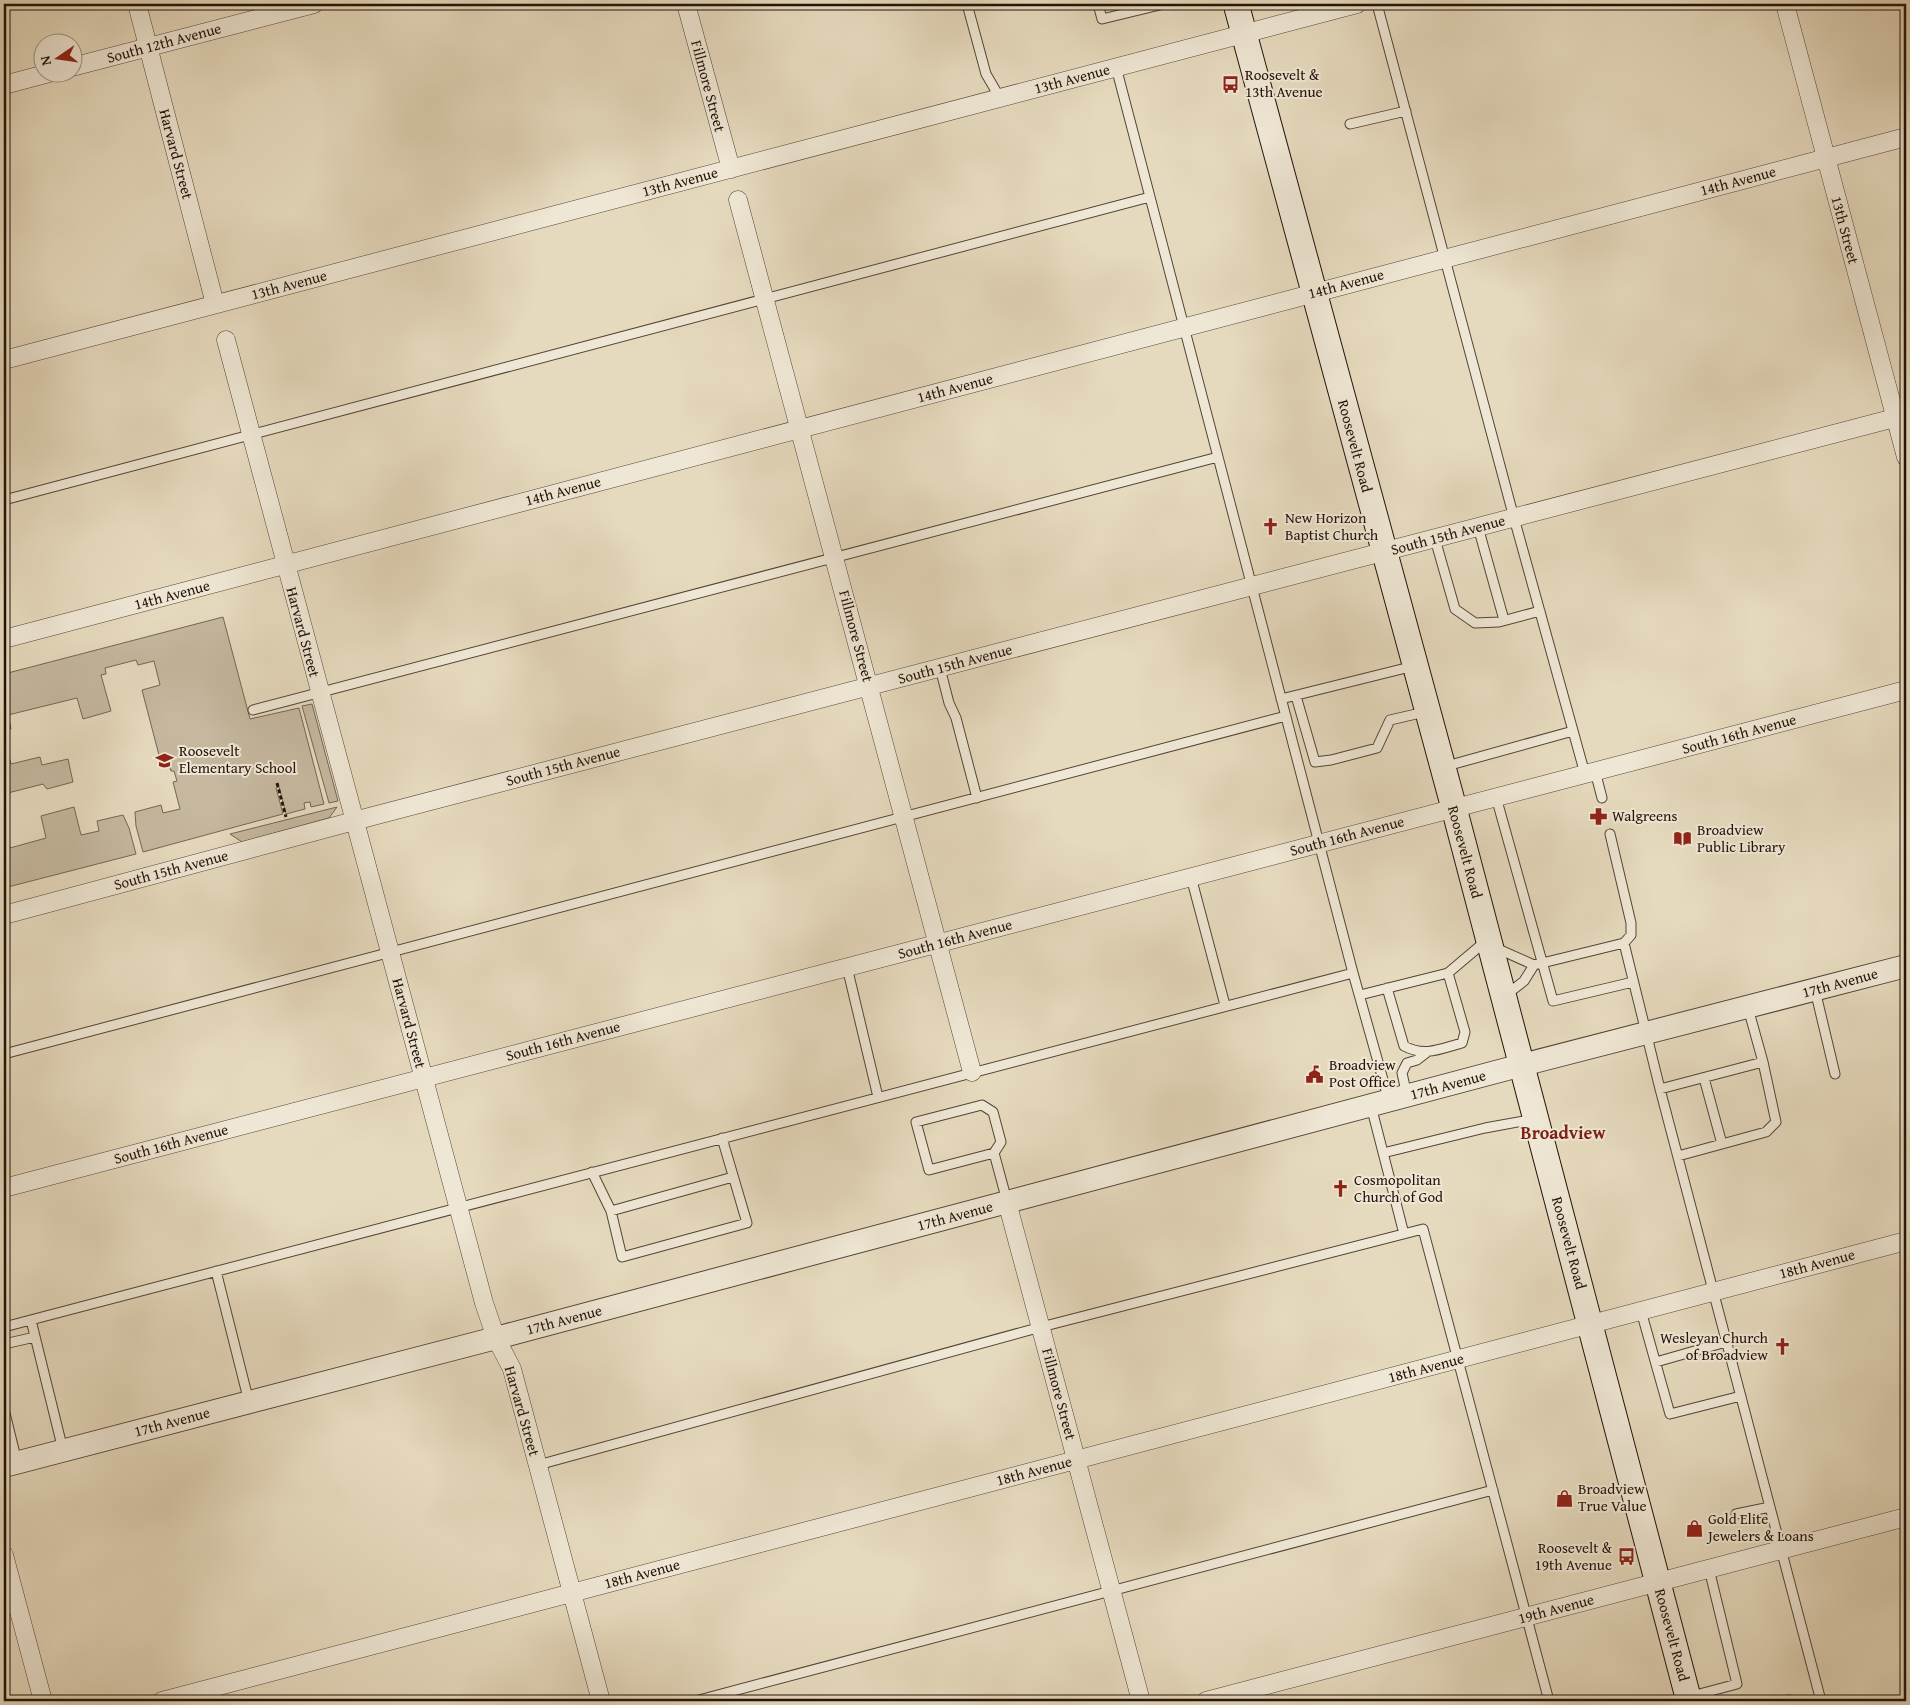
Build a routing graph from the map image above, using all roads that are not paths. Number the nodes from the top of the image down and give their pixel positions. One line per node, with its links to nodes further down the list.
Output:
1 (137, 4): 13 (street, Harvard Street)
2 (314, 4): 13 (street, South 12th Avenue)
3 (686, 4): 23 (street, Fillmore Street)
4 (967, 4): 18 (lane)
5 (1098, 4): 11 (lane)
6 (1164, 4): 11 (lane)
7 (1236, 4): 12 (main road, Roosevelt Road)
8 (1357, 4): 12 (street, 13th Avenue)
9 (1377, 4): 19 (lane)
10 (1785, 4): 22 (street, 13th Street)
11 (1147, 6)
12 (1244, 33): 15 (street, 13th Avenue); 27 (main road, Roosevelt Road)
13 (149, 47): 14 (street, South 12th Avenue); 29 (street, Harvard Street)
14 (82, 64)
15 (1116, 67): 18 (street, 13th Avenue); 24 (lane)
16 (32, 78): 17 (street)
17 (4, 85)
18 (1000, 98): 23 (street, 13th Avenue)
19 (1406, 111): 20 (lane); 26 (lane)
20 (1350, 124)
21 (1906, 137): 22 (street, 14th Avenue)
22 (1826, 158): 26 (street, 14th Avenue); 33 (street, 13th Street)
23 (730, 169): 29 (street, 13th Avenue)
24 (1150, 197): 28 (lane); 30 (lane)
25 (738, 200): 28 (street, Fillmore Street)
26 (1446, 258): 27 (street, 14th Avenue); 39 (lane)
27 (1314, 293): 30 (street, 14th Avenue); 42 (main road, Roosevelt Road)
28 (765, 298): 34 (street, Fillmore Street); 35 (lane)
29 (215, 304): 32 (street, 13th Avenue)
30 (1184, 328): 34 (street, 14th Avenue); 36 (lane)
31 (226, 340): 35 (street, Harvard Street)
32 (4, 360)
33 (1901, 416): 37 (street, 13th Street); 39 (street, South 15th Avenue)
34 (800, 428): 43 (street, Fillmore Street); 44 (street, 14th Avenue)
35 (251, 436): 38 (lane); 44 (street, Harvard Street)
36 (1218, 457): 43 (lane); 45 (lane)
37 (1906, 457)
38 (4, 500)
39 (1514, 518): 40 (street, South 15th Avenue); 46 (lane)
40 (1478, 528): 41 (street, South 15th Avenue); 47 (lane)
41 (1435, 539): 42 (street, South 15th Avenue); 47 (lane)
42 (1384, 552): 45 (street, South 15th Avenue); 49 (main road, Roosevelt Road)
43 (834, 558): 51 (street, Fillmore Street); 53 (lane)
44 (286, 565): 48 (street, 14th Avenue); 53 (street, Harvard Street)
45 (1252, 586): 50 (street, South 15th Avenue); 55 (lane)
46 (1540, 611): 47 (lane); 59 (lane)
47 (1504, 620)
48 (4, 639)
49 (1414, 666): 54 (lane); 57 (main road, Roosevelt Road)
50 (940, 668): 51 (street, South 15th Avenue); 63 (lane)
51 (869, 686): 66 (street, Fillmore Street); 67 (street, South 15th Avenue)
52 (1906, 690): 61 (street, South 16th Avenue)
53 (320, 692): 56 (lane); 67 (street, Harvard Street)
54 (1296, 696): 55 (lane); 57 (lane)
55 (1281, 699): 58 (lane)
56 (253, 710)
57 (1427, 711): 60 (main road, Roosevelt Road)
58 (1286, 716): 63 (lane); 69 (lane)
59 (1573, 731): 60 (lane); 61 (lane)
60 (1442, 767): 65 (main road, Roosevelt Road)
61 (1590, 773): 62 (street, South 16th Avenue); 64 (lane)
62 (1496, 797): 65 (street, South 16th Avenue); 76 (lane)
63 (977, 798): 66 (lane)
64 (1602, 798)
65 (1454, 808): 69 (street, South 16th Avenue); 72 (main road, Roosevelt Road)
66 (904, 817): 73 (street, Fillmore Street); 75 (lane)
67 (354, 821): 71 (street, South 15th Avenue); 75 (street, Harvard Street)
68 (1610, 834): 74 (lane)
69 (1319, 844): 70 (street, South 16th Avenue); 79 (lane)
70 (1191, 877): 73 (street, South 16th Avenue); 86 (lane)
71 (4, 915)
72 (1489, 942): 76 (lane); 80 (lane); 85 (main road, Roosevelt Road)
73 (938, 943): 78 (street, South 16th Avenue); 93 (street, Fillmore Street)
74 (1624, 943): 76 (lane); 81 (lane)
75 (390, 952): 90 (lane); 95 (street, Harvard Street)
76 (1538, 964): 81 (lane); 85 (lane)
77 (1906, 966): 83 (street, 17th Avenue)
78 (847, 967): 95 (street, South 16th Avenue); 98 (lane)
79 (1353, 973): 84 (lane); 86 (lane)
80 (1448, 973): 82 (lane); 89 (lane)
81 (1633, 982): 88 (lane)
82 (1387, 988): 84 (lane); 89 (lane)
83 (1814, 990): 87 (street, 17th Avenue); 94 (lane)
84 (1360, 995): 99 (lane)
85 (1504, 997): 92 (main road, Roosevelt Road)
86 (1225, 1005): 93 (lane)
87 (1748, 1007): 88 (street, 17th Avenue); 91 (lane)
88 (1646, 1033): 92 (street, 17th Avenue); 97 (lane)
89 (1426, 1053): 99 (lane)
90 (4, 1054)
91 (1763, 1062): 96 (lane); 102 (lane)
92 (1522, 1065): 99 (street, 17th Avenue); 100 (main road, Roosevelt Road)
93 (972, 1072): 98 (lane)
94 (1836, 1074)
95 (424, 1078): 108 (street, South 16th Avenue); 110 (street, Harvard Street)
96 (1704, 1078): 97 (lane); 102 (lane)
97 (1660, 1089): 105 (lane)
98 (878, 1097): 101 (lane)
99 (1389, 1101): 104 (lane); 109 (street, 17th Avenue)
100 (1536, 1118): 104 (lane); 118 (main road, Roosevelt Road)
101 (722, 1138): 106 (lane); 107 (lane)
102 (1722, 1144): 105 (lane)
103 (994, 1153): 103 (lane); 109 (lane)
104 (1383, 1153): 112 (lane)
105 (1678, 1156): 115 (lane)
106 (592, 1172): 110 (lane); 111 (lane)
107 (733, 1177): 111 (lane); 111 (lane)
108 (4, 1188)
109 (1007, 1202): 120 (street, Fillmore Street); 122 (street, 17th Avenue)
110 (458, 1208): 114 (lane); 122 (street, Harvard Street)
111 (611, 1211)
112 (1404, 1234): 120 (lane); 125 (lane)
113 (1906, 1241): 115 (street, 18th Avenue)
114 (216, 1272): 117 (lane); 128 (lane)
115 (1713, 1291): 116 (street, 18th Avenue); 123 (lane)
116 (1642, 1311): 118 (street, 18th Avenue); 126 (lane)
117 (31, 1320): 119 (lane); 121 (lane)
118 (1591, 1325): 125 (street, 18th Avenue); 141 (main road, Roosevelt Road)
119 (4, 1327)
120 (1041, 1327): 131 (street, Fillmore Street); 133 (lane)
121 (35, 1336): 124 (lane); 130 (lane)
122 (496, 1338): 128 (street, 17th Avenue); 133 (street, Harvard Street)
123 (1726, 1342): 126 (lane); 127 (lane)
124 (4, 1344)
125 (1458, 1360): 131 (street, 18th Avenue); 134 (lane)
126 (1656, 1362): 127 (lane)
127 (1741, 1396): 135 (lane)
128 (249, 1402): 130 (street, 17th Avenue)
129 (4, 1409): 132 (lane)
130 (64, 1450): 132 (street, 17th Avenue)
131 (1076, 1460): 142 (street, Fillmore Street); 143 (street, 18th Avenue)
132 (10, 1464)
133 (538, 1465): 143 (street, Harvard Street)
134 (1493, 1490): 142 (lane); 144 (lane)
135 (1770, 1506): 136 (lane); 138 (lane)
136 (1736, 1514)
137 (1906, 1517): 138 (street, 19th Avenue)
138 (1782, 1550): 140 (street, 19th Avenue); 155 (lane)
139 (4, 1555): 146 (street)
140 (1709, 1569): 141 (street, 19th Avenue); 145 (lane)
141 (1658, 1583): 144 (street, 19th Avenue); 145 (main road, Roosevelt Road)
142 (1111, 1591): 149 (lane); 150 (street, Fillmore Street)
143 (572, 1593): 147 (street, 18th Avenue); 148 (street, Harvard Street)
144 (1527, 1617): 151 (street, 19th Avenue); 152 (lane)
145 (1689, 1699)
146 (44, 1701)
147 (162, 1701)
148 (601, 1701)
149 (695, 1701)
150 (1141, 1701)
151 (1206, 1701)
152 (1549, 1701)
153 (1783, 1701): 154 (lane)
154 (1795, 1701)
155 (1821, 1701)

